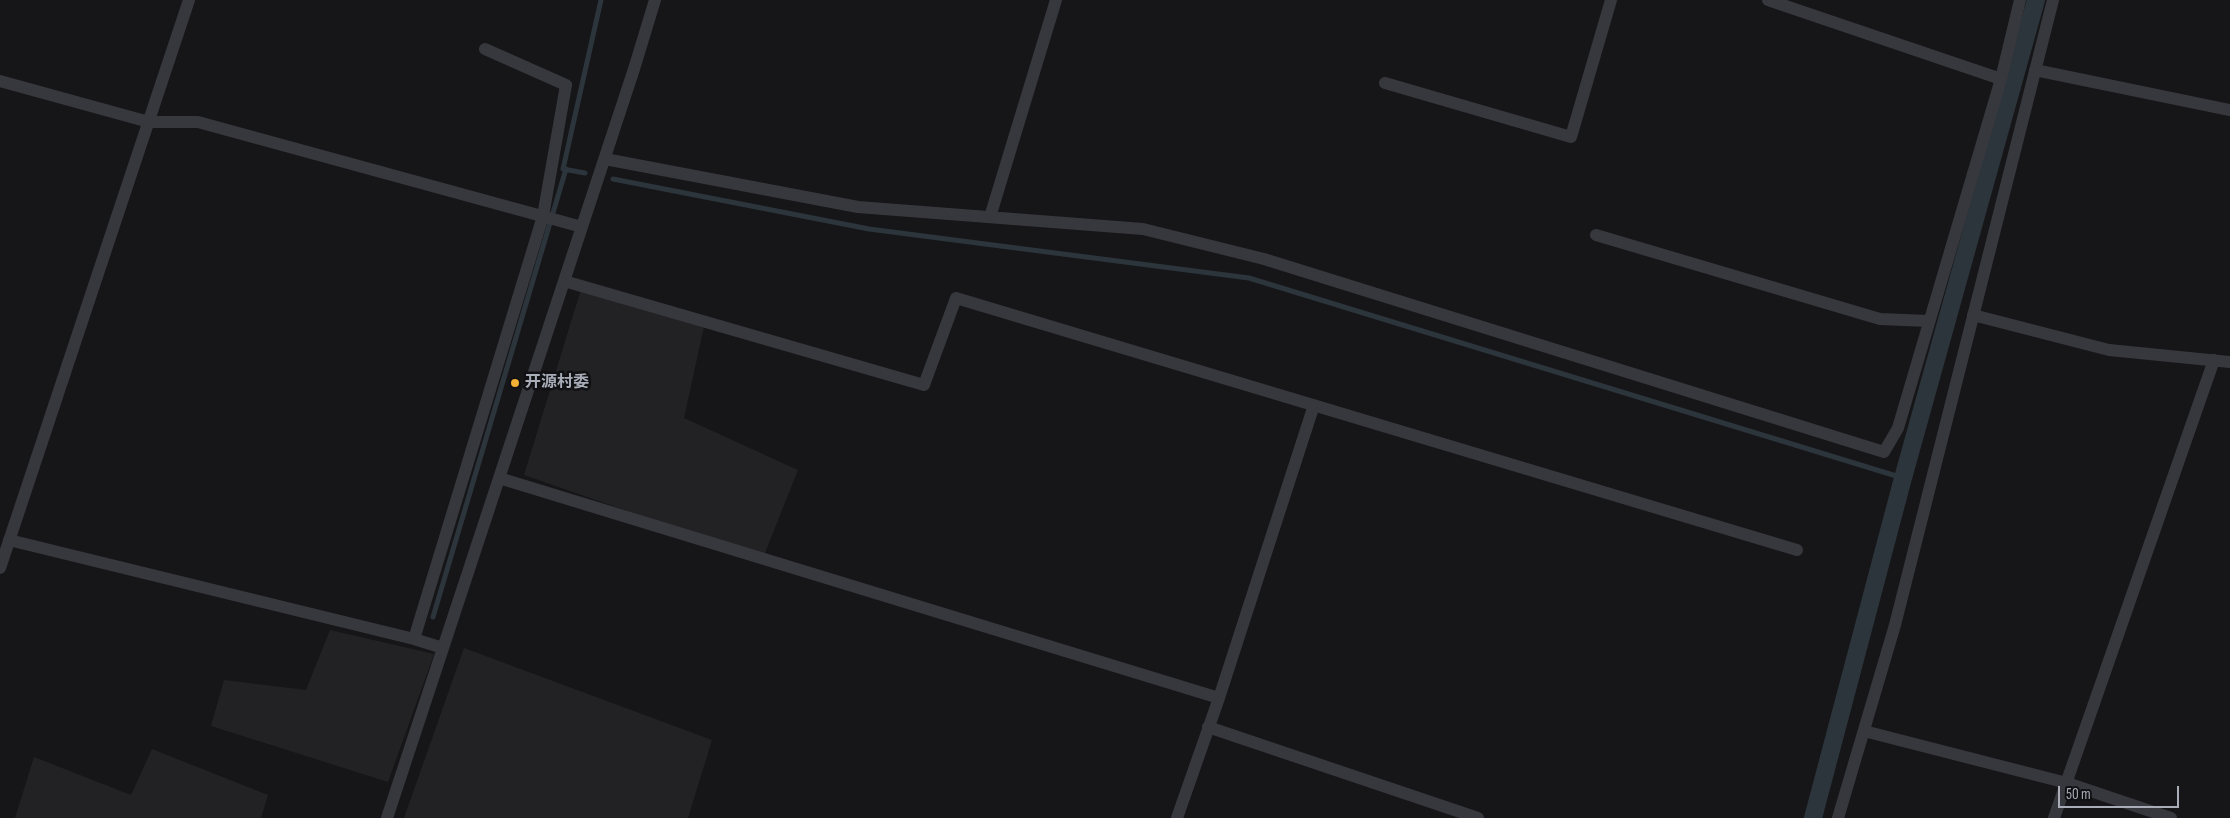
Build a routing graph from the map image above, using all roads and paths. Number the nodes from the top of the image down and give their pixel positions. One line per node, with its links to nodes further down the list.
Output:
1 (189, 0): 14 (street)
2 (655, 0): 15 (street)
3 (1056, 0): 17 (street)
4 (1612, 0): 12 (street)
5 (1768, 0): 10 (street)
6 (2020, 0): 10 (street)
7 (2053, 0): 9 (street)
8 (485, 49): 16 (street)
9 (2035, 70): 13 (street); 21 (street)
10 (2001, 79): 22 (street)
11 (0, 81): 14 (street)
12 (1385, 83)
13 (2230, 110)
14 (149, 122): 16 (street); 27 (street)
15 (605, 159): 17 (street); 18 (street)
16 (543, 216): 18 (street); 30 (street)
17 (990, 217): 22 (street)
18 (582, 227): 20 (street)
19 (1596, 235): 22 (street)
20 (564, 281): 25 (street); 26 (street)
21 (1973, 315): 23 (street); 34 (street)
22 (1929, 321)
23 (2214, 360): 24 (street); 35 (street)
24 (2230, 362)
25 (1314, 405): 28 (street); 32 (street)
26 (499, 478): 31 (street); 32 (street)
27 (9, 540): 29 (street); 30 (street)
28 (1796, 550)
29 (0, 568)
30 (414, 638): 31 (street)
31 (443, 648): 36 (street)
32 (1219, 698): 33 (street)
33 (1208, 727): 37 (street); 38 (street)
34 (1864, 731): 35 (street); 39 (street)
35 (2067, 783): 40 (street); 41 (street)
36 (387, 818)
37 (1176, 818)
38 (1478, 818)
39 (1838, 818)
40 (2054, 818)
41 (2171, 818)

